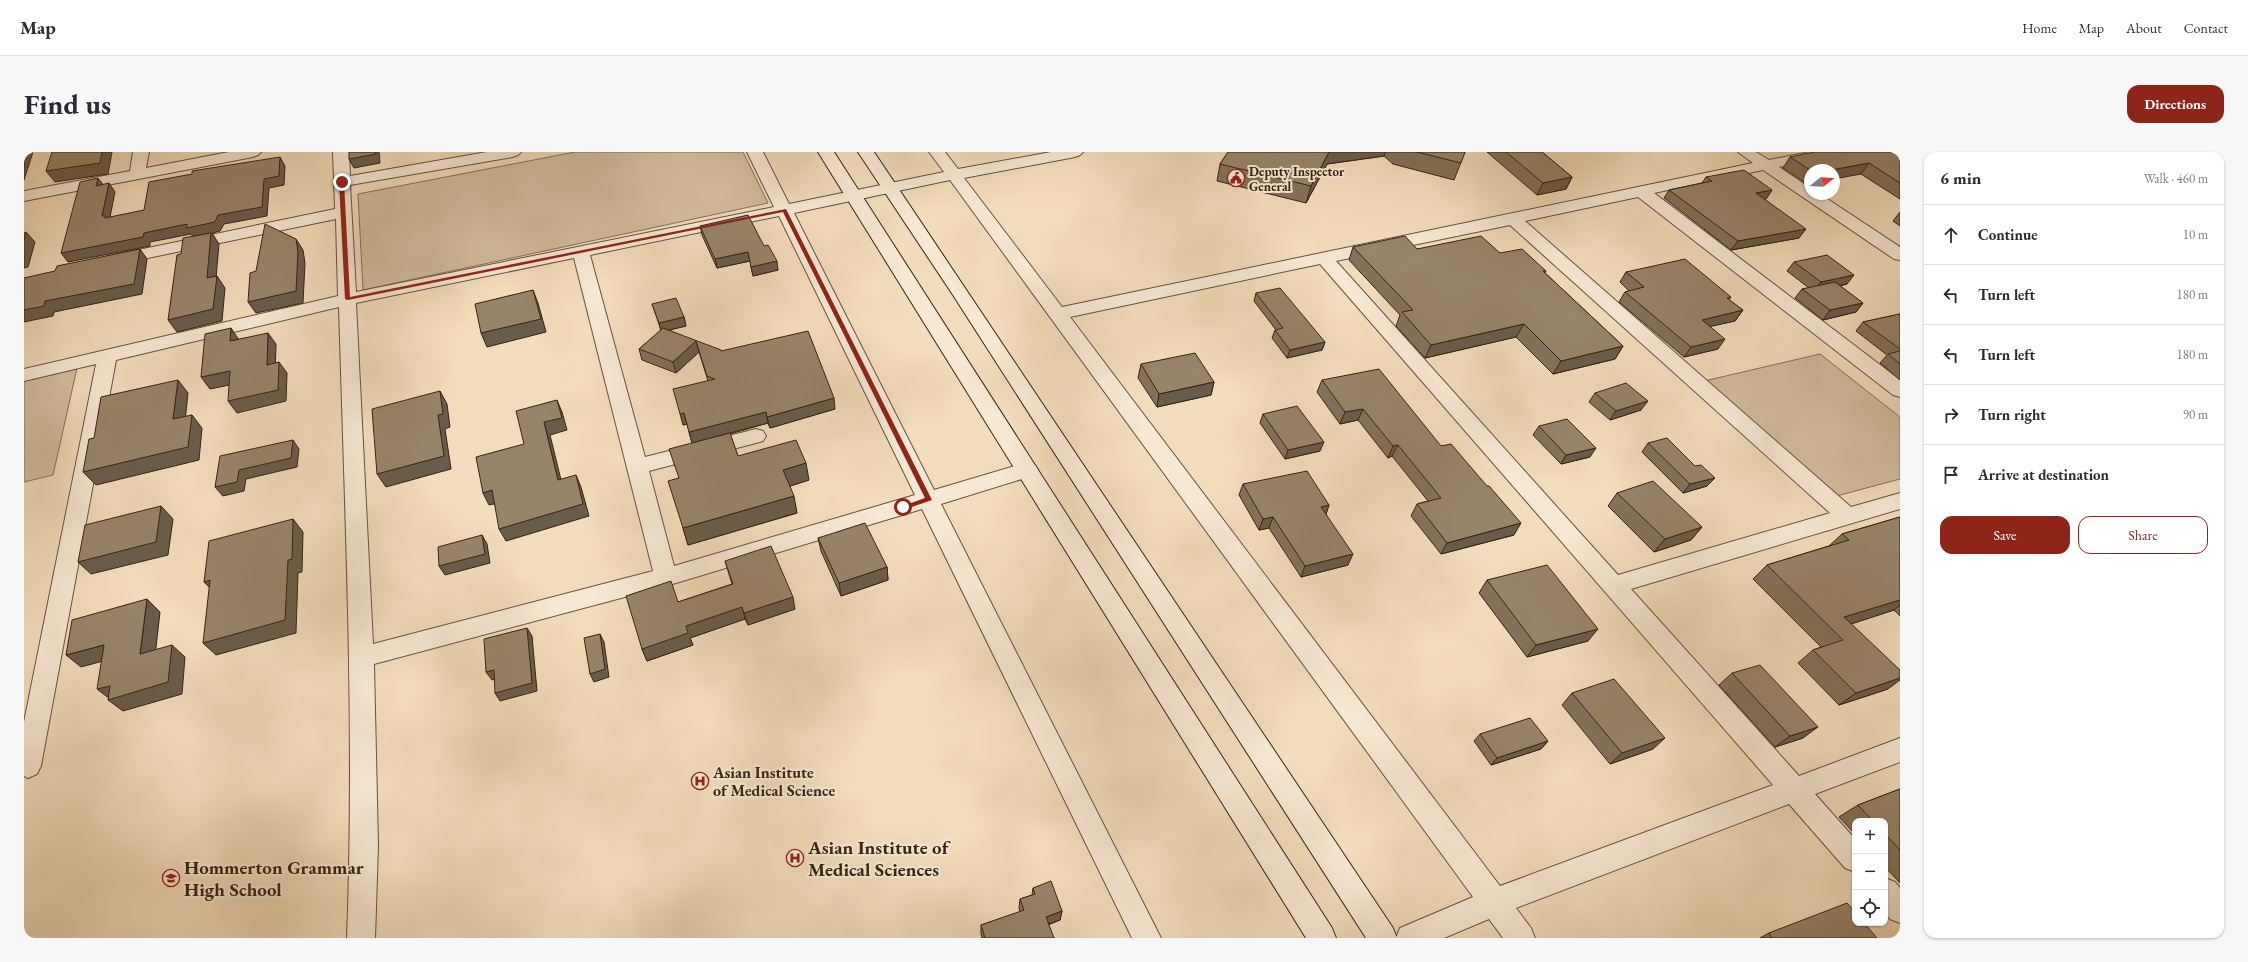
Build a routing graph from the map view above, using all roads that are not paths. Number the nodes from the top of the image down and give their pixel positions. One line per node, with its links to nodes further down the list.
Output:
1 (141, 152): 14 (street)
2 (253, 152): 14 (street)
3 (341, 152): 15 (street)
4 (513, 152): 15 (street)
5 (756, 152): 20 (street)
6 (826, 152): 18 (street)
7 (866, 152): 16 (street)
8 (937, 152): 13 (street)
9 (1075, 152): 13 (street)
10 (1746, 152): 12 (street)
11 (1832, 152): 12 (street)
12 (1765, 165): 17 (street); 24 (street)
13 (954, 174): 16 (street); 28 (street)
14 (137, 176): 19 (street)
15 (342, 182): 21 (street)
16 (889, 187): 18 (street); 51 (street)
17 (1642, 192): 22 (street); 31 (street)
18 (853, 195): 20 (street); 34 (street)
19 (24, 196)
20 (785, 210): 23 (street); 35 (street)
21 (342, 213): 26 (street); 27 (street)
22 (1513, 219): 25 (street); 37 (street)
23 (581, 252): 27 (street); 33 (street)
24 (1900, 255)
25 (1324, 258): 28 (street); 39 (street)
26 (102, 262)
27 (348, 299): 29 (street); 40 (street)
28 (1058, 314): 46 (street)
29 (107, 357): 30 (street); 42 (street)
30 (24, 375)
31 (1900, 390)
32 (756, 436): 33 (street)
33 (637, 466): 38 (street)
34 (1028, 470): 35 (street); 50 (street)
35 (929, 500): 38 (street); 49 (street)
36 (1900, 501): 37 (street)
37 (1847, 516): 39 (street)
38 (666, 577): 40 (street)
39 (1614, 585): 43 (street)
40 (362, 658): 48 (street)
41 (1900, 750): 43 (street)
42 (28, 766)
43 (1794, 791): 44 (street); 46 (street)
44 (1852, 856)
45 (1888, 895): 47 (street)
46 (1495, 901): 52 (street); 53 (street)
47 (1900, 909)
48 (361, 938)
49 (1146, 938)
50 (1322, 938)
51 (1383, 938)
52 (1410, 938)
53 (1521, 938)

